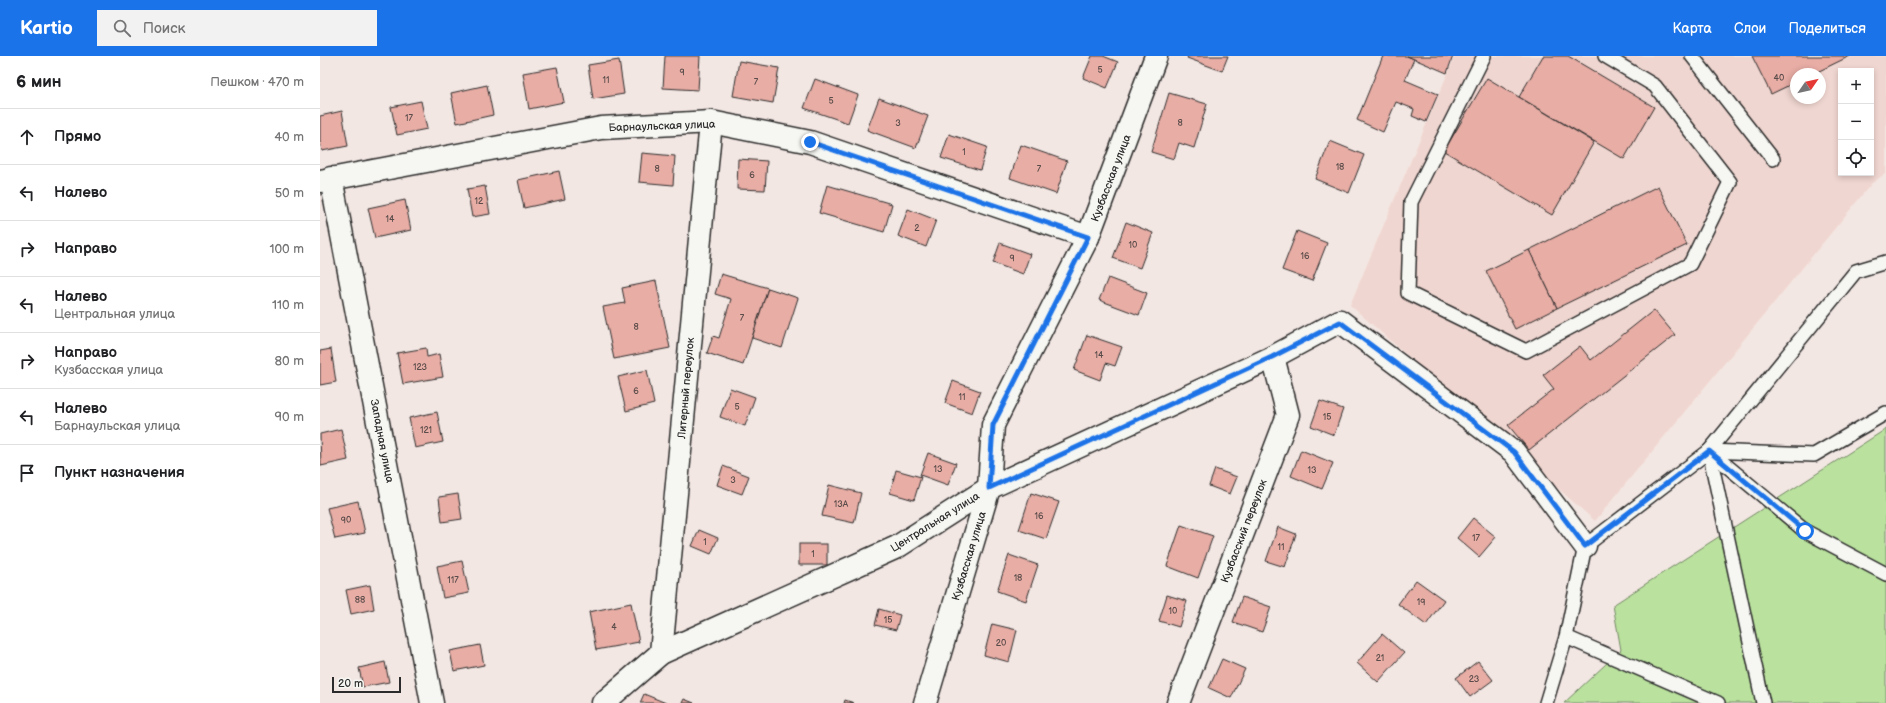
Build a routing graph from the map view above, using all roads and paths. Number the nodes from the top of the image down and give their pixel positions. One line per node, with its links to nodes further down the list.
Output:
1 (1156, 56): 8 (street, Кузбасская улица)
2 (1484, 56): 3 (lane)
3 (1606, 56)
4 (1692, 56): 6 (lane)
5 (711, 122): 7 (street, Барнаульская улица); 8 (street, Барнаульская улица); 17 (street, Литерный переулок)
6 (1773, 159)
7 (326, 180): 18 (street, Западная улица)
8 (1088, 237): 13 (street, Кузбасская улица)
9 (1886, 262): 12 (lane)
10 (1272, 357): 13 (street, Центральная улица); 14 (street, Центральная улица); 21 (street, Кузбасский переулок)
11 (1886, 413): 12 (lane)
12 (1709, 451): 14 (lane); 15 (lane); 24 (lane)
13 (989, 488): 17 (street, Центральная улица); 20 (street, Кузбасская улица)
14 (1585, 546): 16 (lane)
15 (1886, 574)
16 (1566, 637): 22 (lane); 23 (lane)
17 (661, 653): 19 (street, Центральная улица)
18 (432, 703)
19 (603, 703)
20 (925, 703)
21 (1178, 703)
22 (1546, 703)
23 (1718, 703)
24 (1763, 703)

